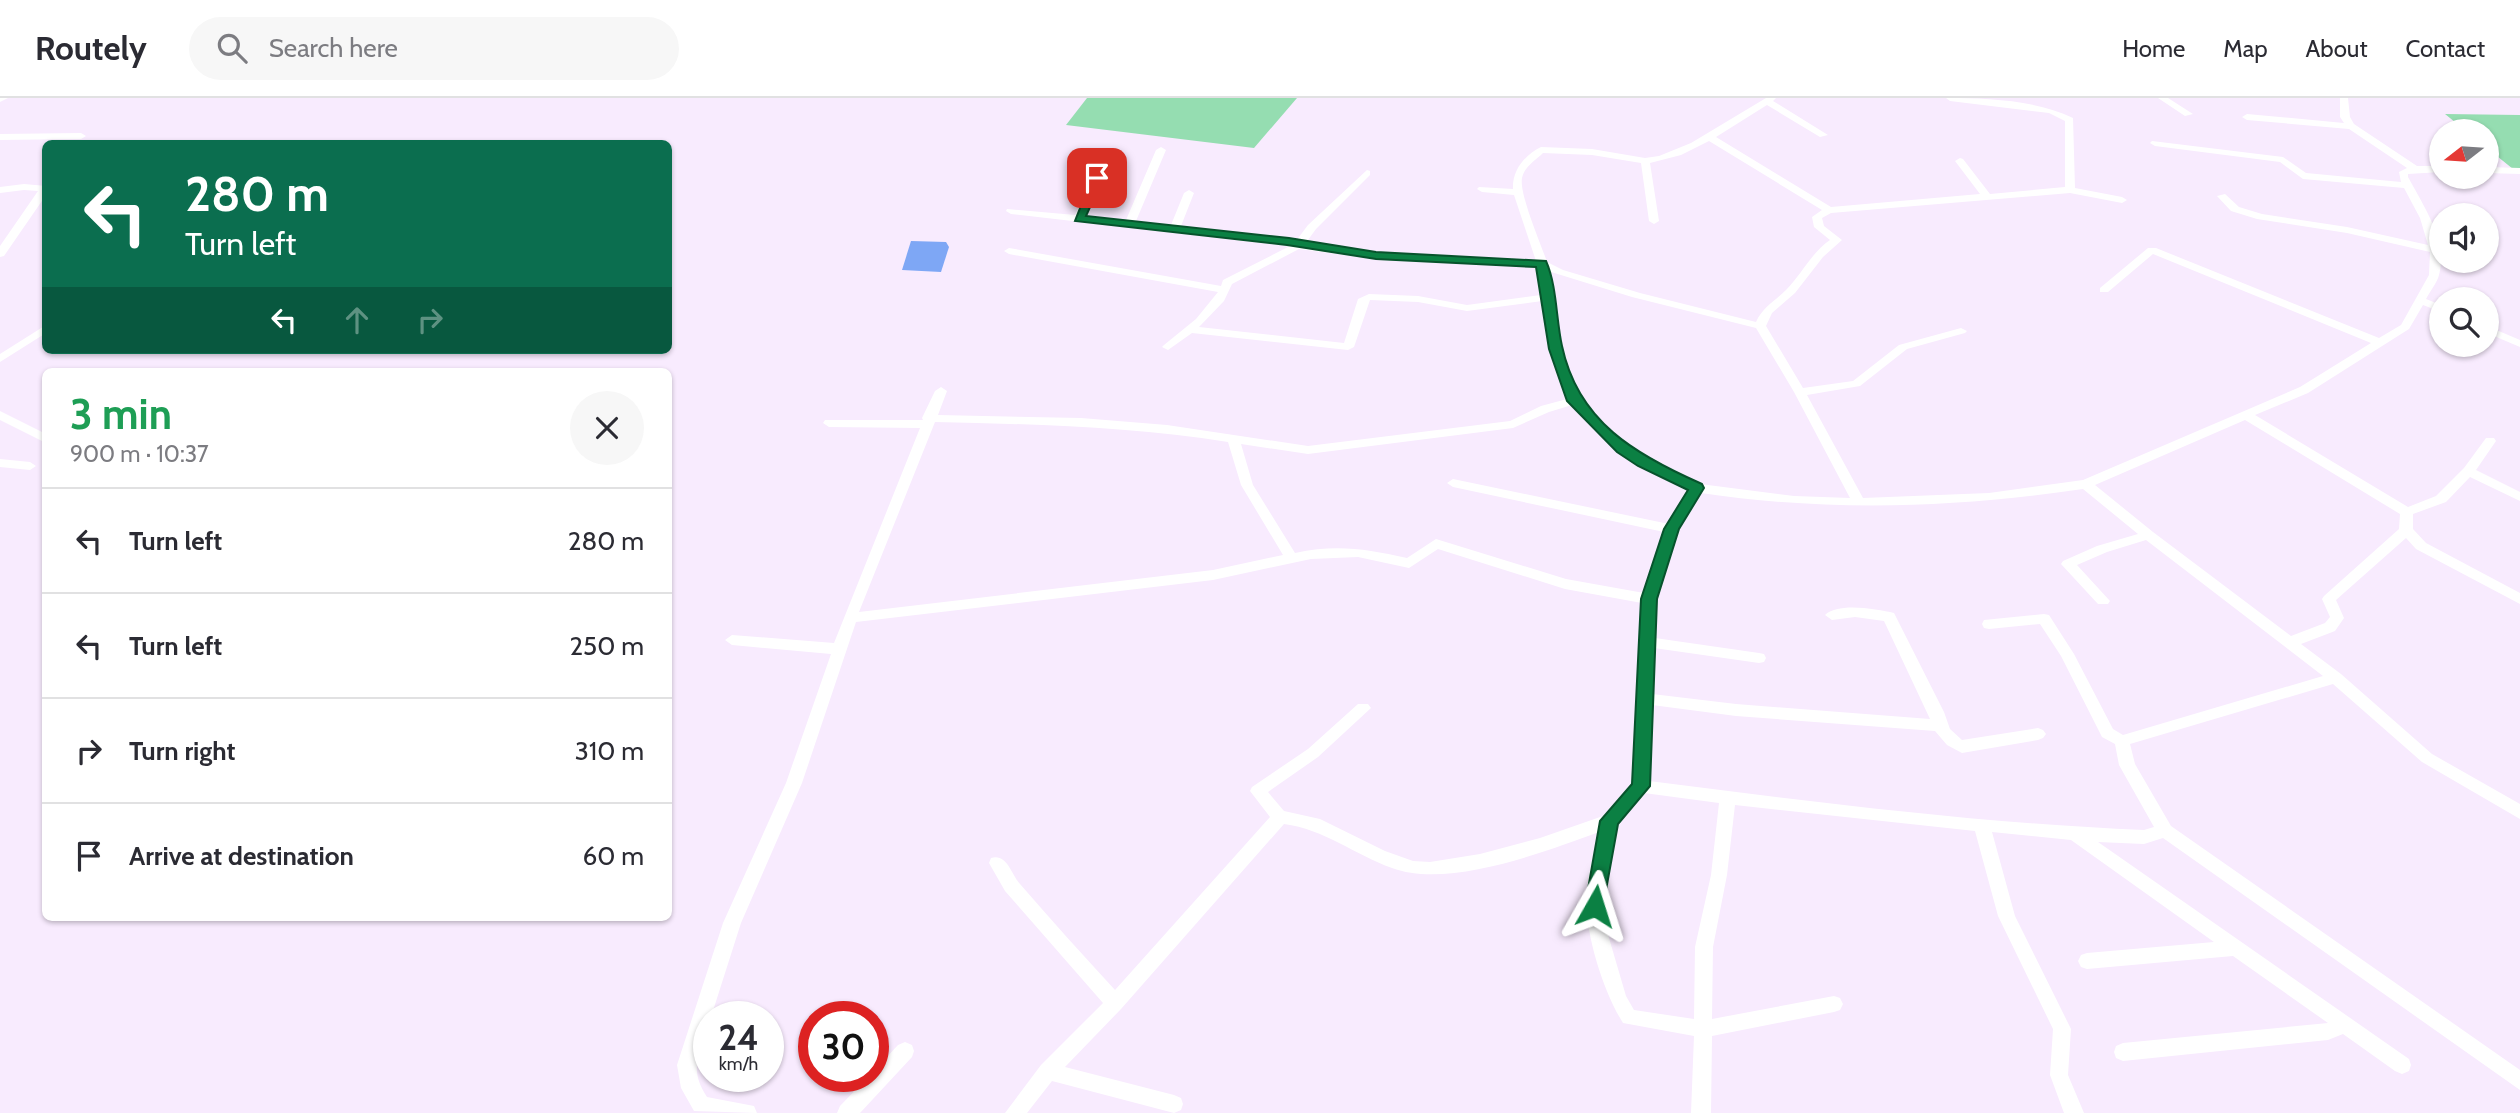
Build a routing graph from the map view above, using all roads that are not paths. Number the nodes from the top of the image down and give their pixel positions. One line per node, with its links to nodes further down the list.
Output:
1 (1950, 98): 26 (street)
2 (2163, 98): 5 (street)
3 (2344, 98): 7 (street)
4 (1770, 99): 8 (street); 11 (street)
5 (2188, 114)
6 (2246, 117): 7 (street)
7 (2351, 126): 17 (street)
8 (1823, 135)
9 (80, 136): 10 (street)
10 (0, 137)
11 (1710, 137): 15 (street); 33 (street)
12 (2155, 143): 22 (street)
13 (1161, 150): 37 (street)
14 (1106, 158): 35 (street)
15 (1645, 161): 27 (street); 36 (street)
16 (1960, 161): 31 (street)
17 (2416, 169): 18 (street); 22 (street)
18 (2429, 169)
19 (2499, 171): 21 (street)
20 (1367, 173): 40 (street)
21 (2518, 173)
22 (2406, 185): 39 (street)
23 (42, 189): 25 (street)
24 (1482, 189): 27 (street)
25 (0, 190)
26 (2070, 190): 31 (street); 32 (street)
27 (1518, 192): 45 (street)
28 (42, 193): 43 (street)
29 (1189, 193): 38 (street)
30 (2222, 196): 41 (street)
31 (1987, 197): 33 (street)
32 (2122, 200)
33 (1829, 210): 52 (street)
34 (1011, 211): 35 (street)
35 (1079, 218): 37 (street)
36 (1654, 221)
37 (1130, 224): 38 (street)
38 (1175, 229): 40 (street)
39 (2429, 231)
40 (1298, 246): 45 (street); 47 (street)
41 (2429, 249)
42 (1009, 251): 47 (street)
43 (0, 255): 44 (street)
44 (0, 264)
45 (1542, 264): 49 (street); 52 (street)
46 (2434, 273): 50 (street)
47 (1225, 290): 53 (street)
48 (2104, 290): 57 (street)
49 (1547, 297): 53 (street); 63 (street)
50 (2423, 301): 51 (street); 57 (street)
51 (2429, 304)
52 (1760, 326): 62 (street)
53 (1192, 330): 59 (street)
54 (42, 331): 60 (street)
55 (1961, 331): 62 (street)
56 (2499, 334): 58 (street)
57 (2380, 343): 65 (street)
58 (2520, 344)
59 (1168, 347)
60 (0, 359)
61 (941, 391): 66 (street)
62 (1800, 391): 78 (street)
63 (1574, 401): 69 (street); 76 (street)
64 (0, 415): 68 (street)
65 (2246, 415): 75 (street); 79 (street)
66 (927, 421): 67 (street); 69 (street); 88 (street)
67 (829, 423)
68 (42, 437)
69 (1234, 440): 83 (street)
70 (2490, 441): 73 (street)
71 (0, 463): 72 (street)
72 (30, 466)
73 (2468, 471): 77 (street); 79 (street)
74 (1453, 483): 80 (street)
75 (2086, 484): 78 (street); 82 (street)
76 (1697, 488): 78 (street); 80 (street)
77 (2520, 497)
78 (1859, 503)
79 (2407, 512): 81 (street)
80 (1672, 529): 84 (street)
81 (2406, 530): 85 (street); 92 (street)
82 (2148, 536): 86 (street); 92 (street)
83 (1292, 559): 84 (street); 88 (street)
84 (1649, 599): 91 (street)
85 (2520, 599)
86 (2103, 601)
87 (1832, 615): 98 (street)
88 (850, 618): 93 (street)
89 (1989, 624): 100 (street)
90 (732, 640): 93 (street)
91 (1648, 642): 94 (street); 96 (street)
92 (2290, 642): 95 (street)
93 (839, 649): 122 (street)
94 (1759, 658)
95 (2336, 678): 100 (street); 103 (street)
96 (1646, 699): 98 (street); 101 (street)
97 (1363, 708): 104 (street)
98 (1939, 725): 99 (street)
99 (2038, 734)
100 (2122, 741): 107 (street)
101 (1641, 786): 102 (street); 105 (street)
102 (1728, 797): 106 (street); 115 (street)
103 (2520, 813)
104 (1280, 817): 105 (street); 112 (street)
105 (1609, 821): 115 (street)
106 (1981, 824): 108 (street); 126 (street)
107 (2165, 831): 108 (street); 120 (street)
108 (2074, 834): 110 (street)
109 (997, 863): 112 (street)
110 (2235, 948): 111 (street); 114 (street)
111 (2087, 961)
112 (1115, 1003): 119 (street)
113 (1834, 1004): 115 (street)
114 (2344, 1025): 117 (street); 118 (street)
115 (1703, 1029): 125 (street)
116 (905, 1051): 123 (street)
117 (2123, 1052)
118 (2402, 1066)
119 (1048, 1071): 121 (street); 124 (street)
120 (2520, 1081)
121 (1174, 1104)
122 (747, 1113)
123 (847, 1113)
124 (1015, 1113)
125 (1701, 1113)
126 (2074, 1113)

